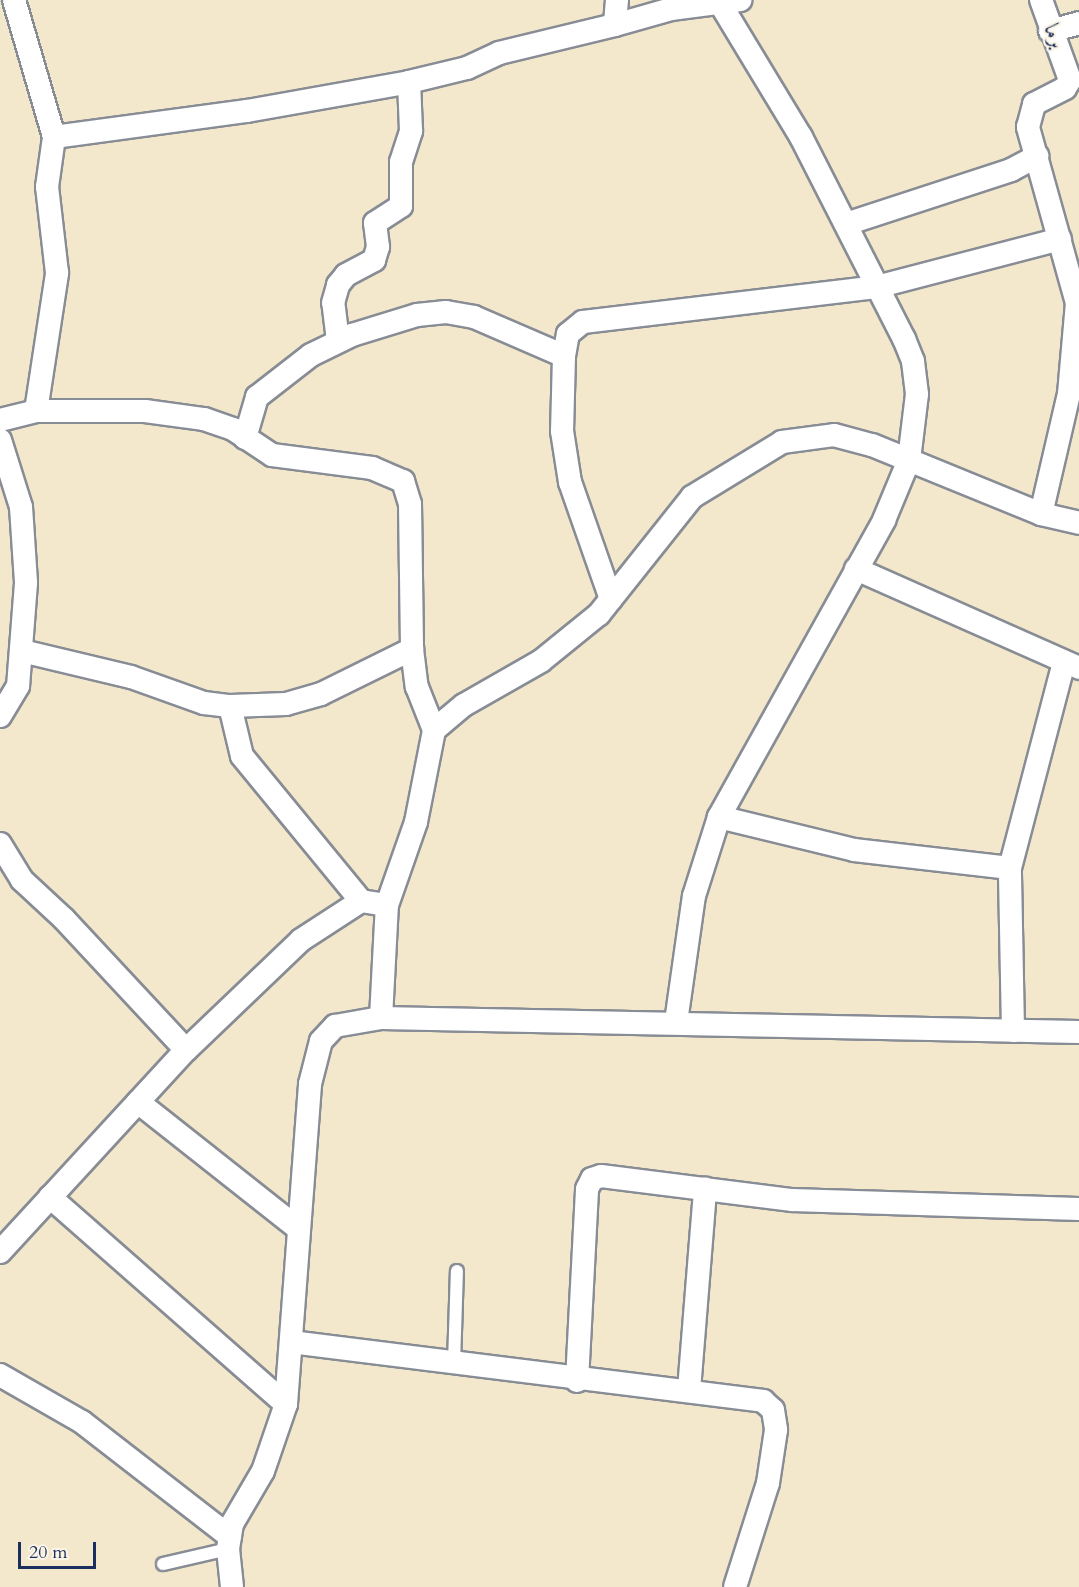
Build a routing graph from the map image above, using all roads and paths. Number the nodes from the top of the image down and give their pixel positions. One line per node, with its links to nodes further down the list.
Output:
1 (14, 0): 9 (street)
2 (616, 0): 6 (street)
3 (1041, 0): 7 (street, برما)
4 (731, 2): 6 (street); 11 (street)
5 (1079, 23): 7 (street)
6 (615, 24): 8 (street)
7 (1050, 31): 10 (street, برما)
8 (409, 82): 9 (street); 14 (street)
9 (54, 136): 16 (street)
10 (1037, 156): 11 (street); 12 (street)
11 (846, 224): 13 (street)
12 (1060, 239): 13 (street); 21 (street)
13 (876, 287): 15 (street); 20 (street)
14 (338, 342): 15 (street); 18 (street)
15 (564, 356): 24 (street)
16 (36, 411): 17 (street); 18 (street)
17 (0, 420)
18 (245, 438): 25 (street)
19 (0, 440): 26 (street)
20 (909, 460): 21 (street); 23 (street); 24 (street)
21 (1041, 514): 22 (street)
22 (1079, 523)
23 (856, 569): 27 (street); 31 (street)
24 (611, 599): 30 (street)
25 (412, 649): 28 (street); 30 (street)
26 (22, 651): 28 (street); 29 (street)
27 (1071, 665): 33 (street)
28 (230, 706): 34 (street)
29 (0, 716)
30 (434, 730): 35 (street)
31 (719, 816): 33 (street); 37 (street)
32 (0, 844): 40 (street)
33 (1010, 868): 38 (street)
34 (361, 901): 35 (street); 40 (street)
35 (387, 905): 36 (street)
36 (381, 1018): 37 (street); 45 (street)
37 (676, 1022): 38 (street)
38 (1013, 1030): 39 (street)
39 (1079, 1032)
40 (186, 1050): 41 (street)
41 (138, 1102): 43 (street); 45 (street)
42 (705, 1189): 44 (street); 51 (street); 52 (street)
43 (50, 1197): 46 (street); 53 (street)
44 (1079, 1209)
45 (299, 1229): 48 (street)
46 (0, 1252)
47 (458, 1271): 49 (lane)
48 (291, 1342): 49 (street); 53 (street)
49 (454, 1364): 51 (street)
50 (0, 1375): 54 (street)
51 (577, 1381): 52 (street)
52 (689, 1390): 57 (street)
53 (286, 1404): 54 (street)
54 (229, 1543): 55 (lane); 56 (street)
55 (163, 1564)
56 (232, 1587)
57 (735, 1587)

